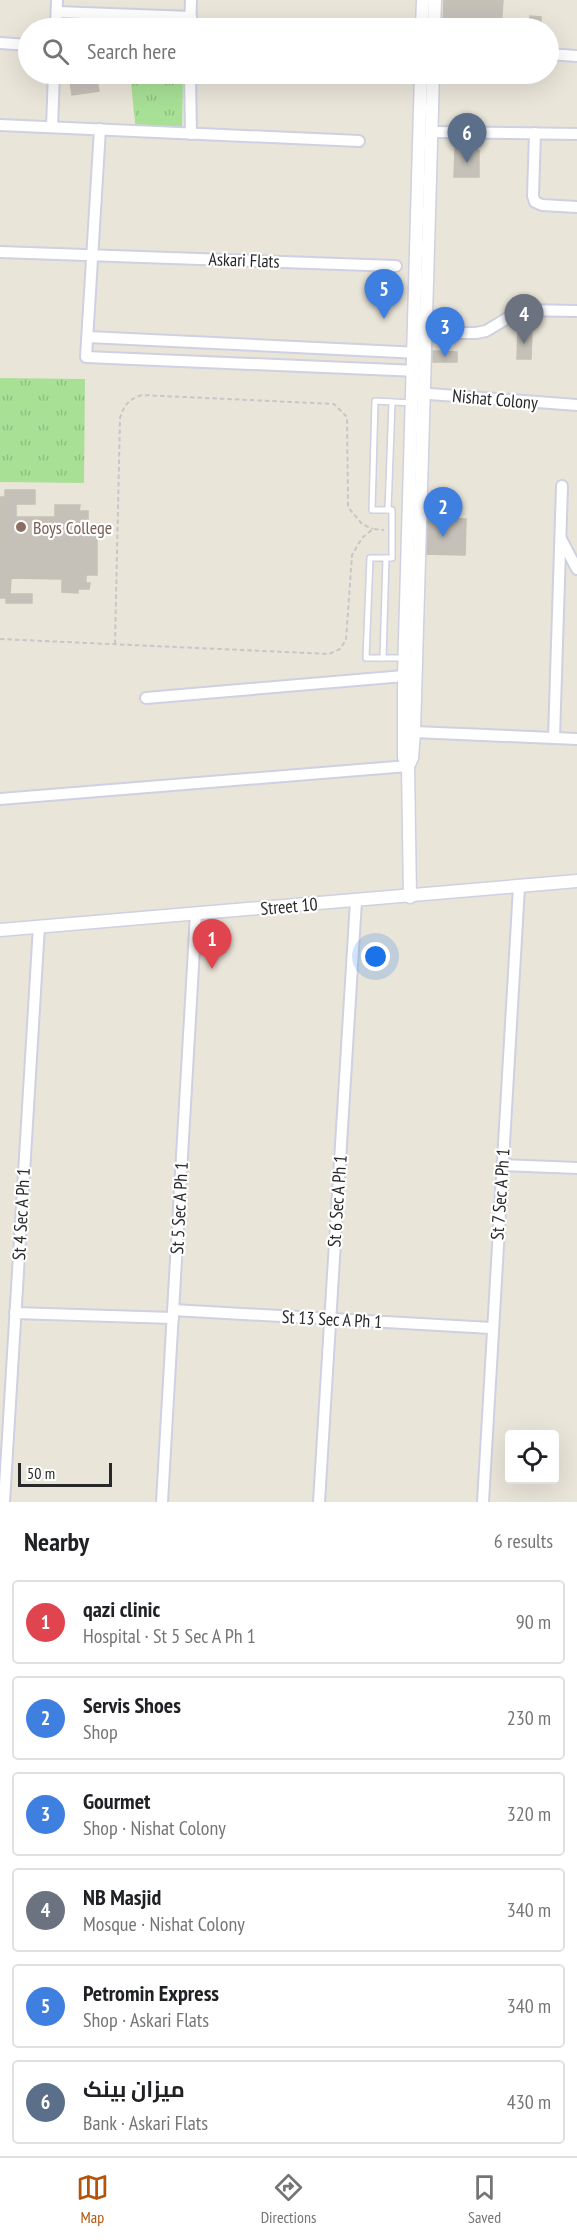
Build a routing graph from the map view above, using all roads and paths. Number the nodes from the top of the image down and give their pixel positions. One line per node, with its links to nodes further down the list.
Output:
1 (57, 0): 5 (street)
2 (191, 0): 8 (street)
3 (423, 0): 9 (street)
4 (435, 0): 10 (street)
5 (57, 12): 6 (street); 7 (street)
6 (57, 18)
7 (130, 18)
8 (190, 18)
9 (422, 18)
10 (434, 18)
11 (0, 43): 12 (street)
12 (18, 44)
13 (559, 55): 14 (street)
14 (577, 56)
15 (54, 84): 20 (street)
16 (190, 84): 24 (street)
17 (421, 84): 35 (street)
18 (433, 84): 22 (street)
19 (0, 125): 20 (street)
20 (52, 127): 21 (street)
21 (100, 129): 24 (street); 29 (street)
22 (432, 132): 23 (street); 32 (street)
23 (535, 133): 25 (street); 27 (street)
24 (190, 134): 26 (street)
25 (577, 134)
26 (359, 141)
27 (577, 207)
28 (0, 252): 29 (street, Askari Flats)
29 (92, 255): 30 (street, Askari Flats); 33 (street)
30 (396, 266)
31 (577, 311): 32 (street)
32 (425, 333): 35 (street)
33 (88, 337): 34 (street); 36 (street)
34 (247, 345): 35 (street); 36 (street)
35 (420, 353): 37 (street)
36 (247, 364): 37 (street)
37 (419, 371): 38 (street)
38 (416, 396): 39 (lane); 40 (street, Nishat Colony); 45 (street)
39 (392, 402): 42 (lane); 42 (lane)
40 (577, 405)
41 (562, 486): 46 (street)
42 (388, 510): 44 (lane)
43 (373, 529): 44 (path); 50 (path); 50 (path)
44 (392, 531): 45 (lane); 47 (lane)
45 (414, 531): 52 (street)
46 (561, 539): 48 (street); 56 (street)
47 (386, 558): 51 (lane); 51 (lane)
48 (577, 569)
49 (0, 639): 50 (path)
50 (115, 644)
51 (383, 658): 52 (lane)
52 (410, 658): 53 (street); 55 (street)
53 (404, 676): 54 (street); 58 (street)
54 (146, 698)
55 (414, 732): 56 (street); 58 (street)
56 (554, 738): 57 (street)
57 (577, 739)
58 (408, 766): 59 (street); 62 (street)
59 (0, 798)
60 (577, 881): 61 (street, Street 10)
61 (519, 887): 62 (street, Street 10); 67 (street, St 7 Sec A Ph 1)
62 (410, 897): 63 (street, Street 10)
63 (356, 901): 64 (street, Street 10); 71 (street, St 6 Sec A Ph 1)
64 (196, 914): 65 (street, Street 10); 70 (street, St 5 Sec A Ph 1)
65 (39, 926): 66 (street, Street 10); 69 (street, St 4 Sec A Ph 1)
66 (0, 930)
67 (502, 1165): 68 (street); 72 (street, St 7 Sec A Ph 1)
68 (577, 1168)
69 (15, 1313): 70 (street, St 13 Sec A Ph 1); 73 (street, St 4 Sec A Ph 1)
70 (173, 1314): 71 (street, St 13 Sec A Ph 1); 74 (street, St 5 Sec A Ph 1)
71 (330, 1318): 72 (street, St 13 Sec A Ph 1); 75 (street, St 6 Sec A Ph 1)
72 (491, 1328): 76 (street, St 7 Sec A Ph 1)
73 (4, 1502)
74 (162, 1502)
75 (319, 1502)
76 (483, 1502)

